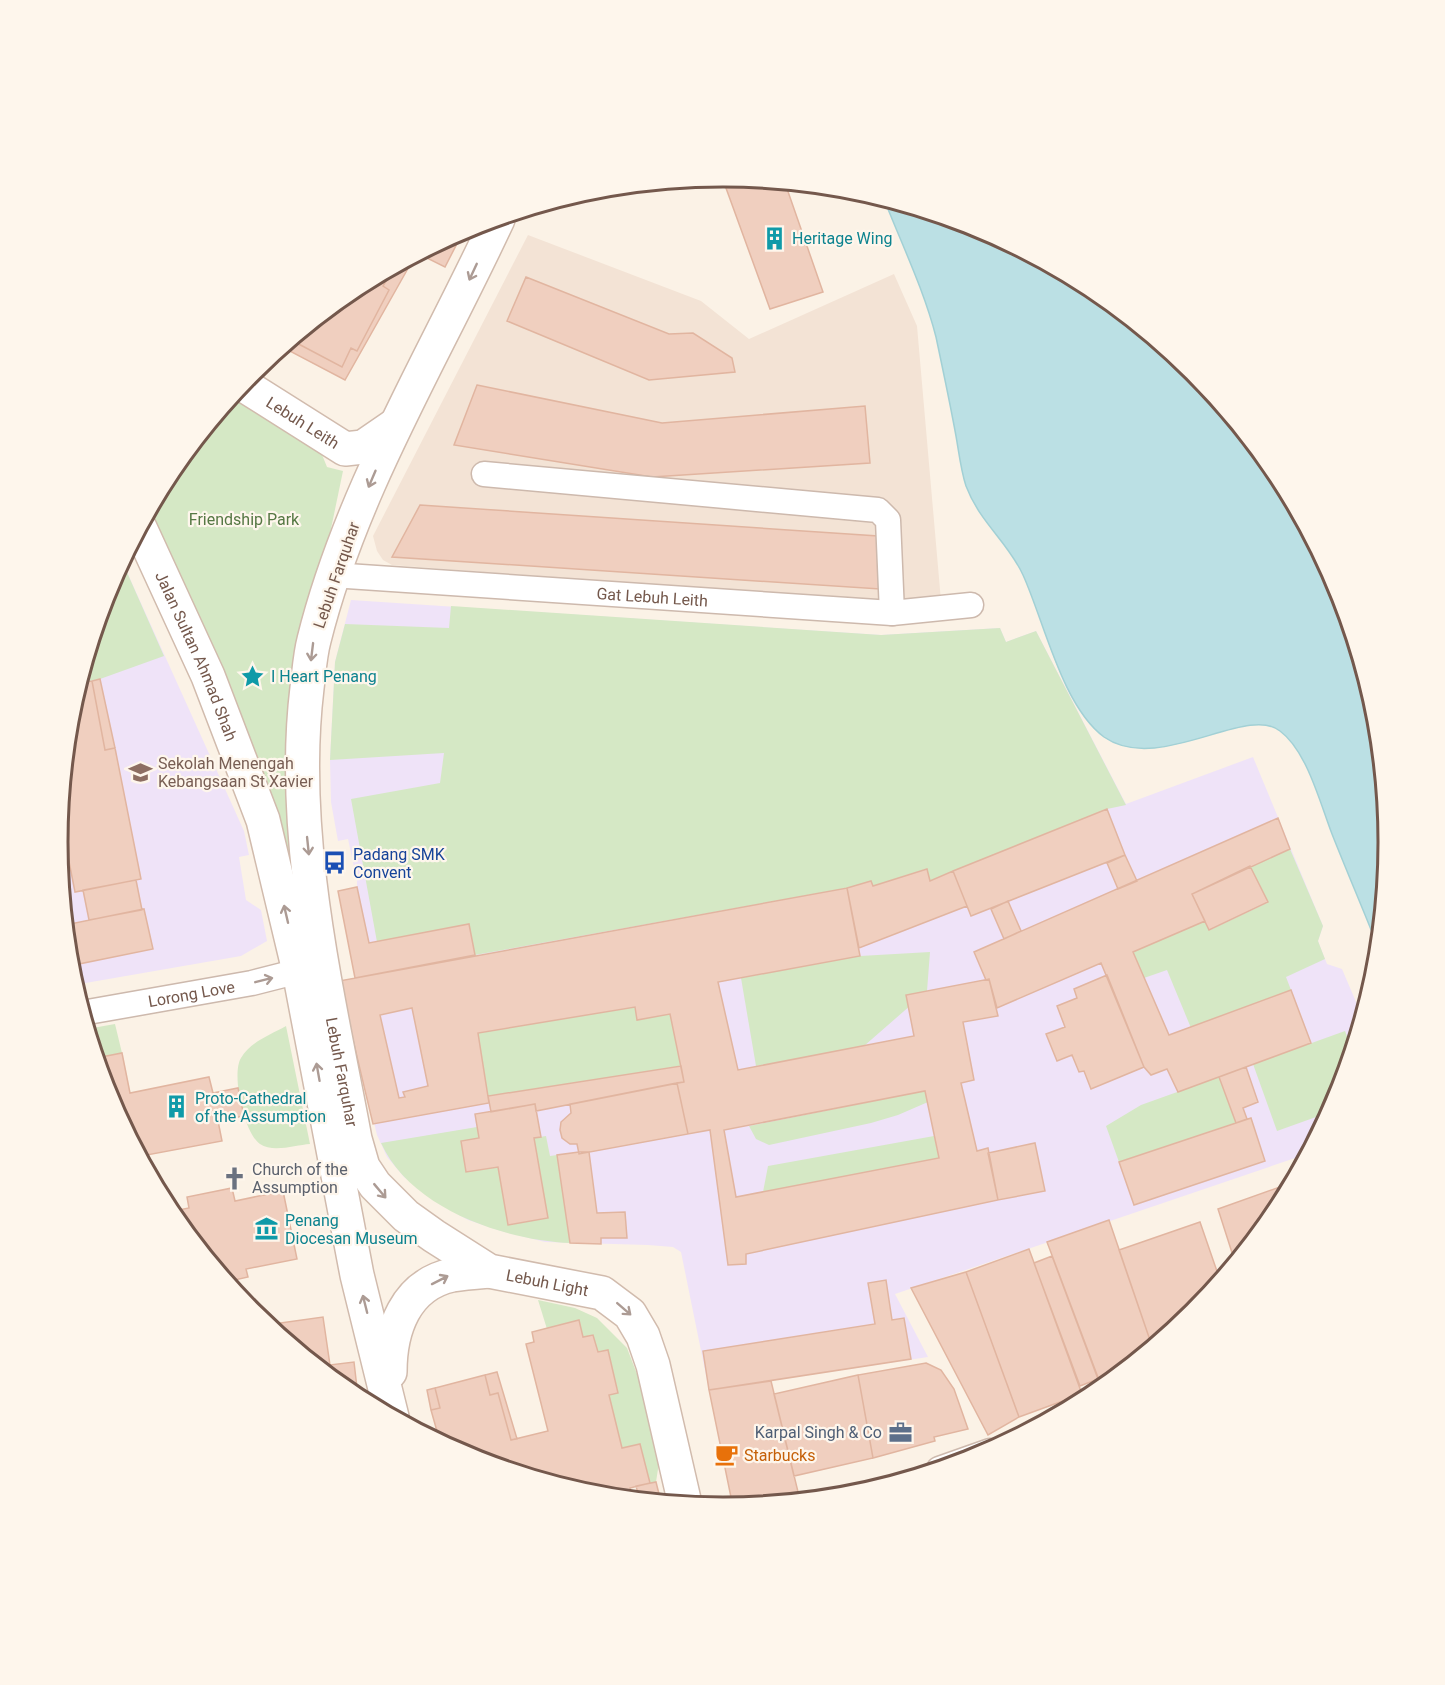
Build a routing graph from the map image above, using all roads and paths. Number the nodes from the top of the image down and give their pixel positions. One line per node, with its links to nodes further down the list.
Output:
1 (493, 229): 3 (main road, Lebuh Farquhar, one-way to 3)
2 (250, 389): 3 (main road, Lebuh Leith)
3 (395, 425): 6 (main road, Lebuh Farquhar, one-way to 6)
4 (484, 474): 8 (street)
5 (144, 536): 9 (main road, Jalan Sultan Ahmad Shah)
6 (332, 575): 8 (street, Gat Lebuh Leith); 12 (main road, Lebuh Farquhar, one-way to 12)
7 (971, 605): 8 (street, Gat Lebuh Leith)
8 (892, 613)
9 (263, 820): 10 (main road, Lebuh Farquhar, one-way to 9)
10 (299, 971): 11 (street, Lorong Love, one-way to 10); 14 (main road, Lebuh Farquhar, one-way to 10)
11 (90, 1013)
12 (355, 1139): 13 (main road, Lebuh Light, one-way to 13)
13 (489, 1271): 15 (main road, one-way to 13); 16 (main road, Lebuh Light, one-way to 16)
14 (391, 1407)
15 (391, 1407)
16 (683, 1496)

